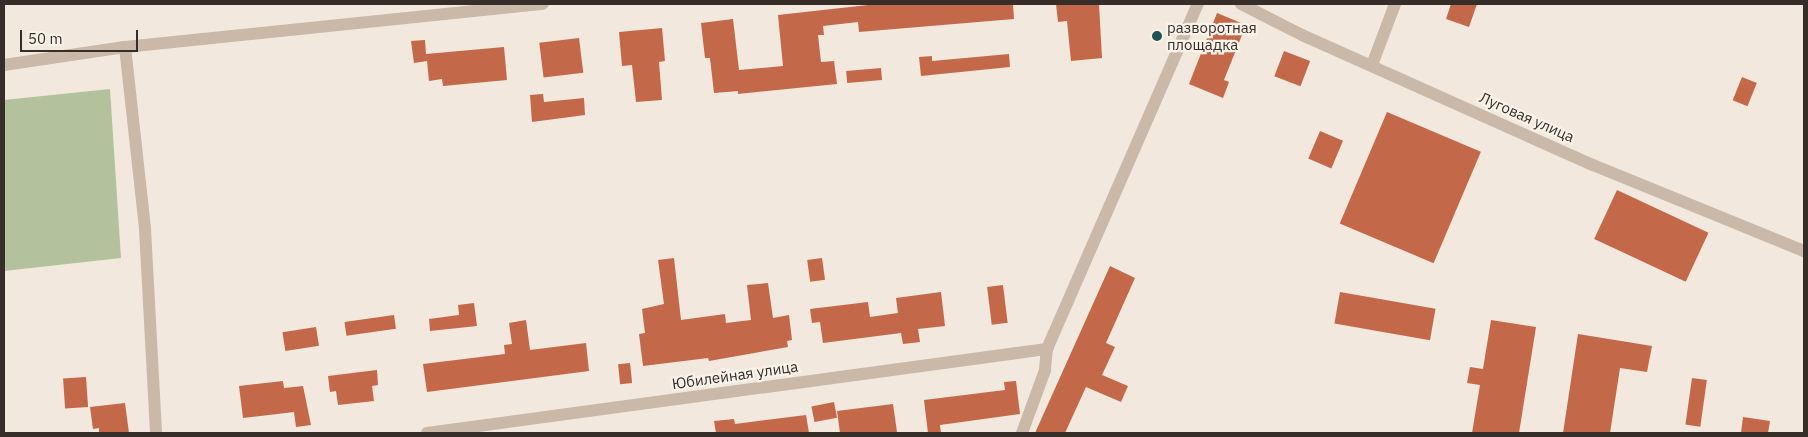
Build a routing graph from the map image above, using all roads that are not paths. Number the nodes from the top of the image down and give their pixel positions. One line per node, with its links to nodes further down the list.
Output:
1 (543, 4): 5 (street)
2 (1198, 4): 9 (street)
3 (1241, 4): 7 (street, Луговая улица)
4 (1395, 4): 7 (street)
5 (125, 47): 6 (street); 10 (street)
6 (4, 65)
7 (1372, 65): 8 (street, Луговая улица)
8 (1804, 251)
9 (1047, 349): 11 (street, Юбилейная улица); 12 (street)
10 (156, 433)
11 (427, 433)
12 (1022, 433)

